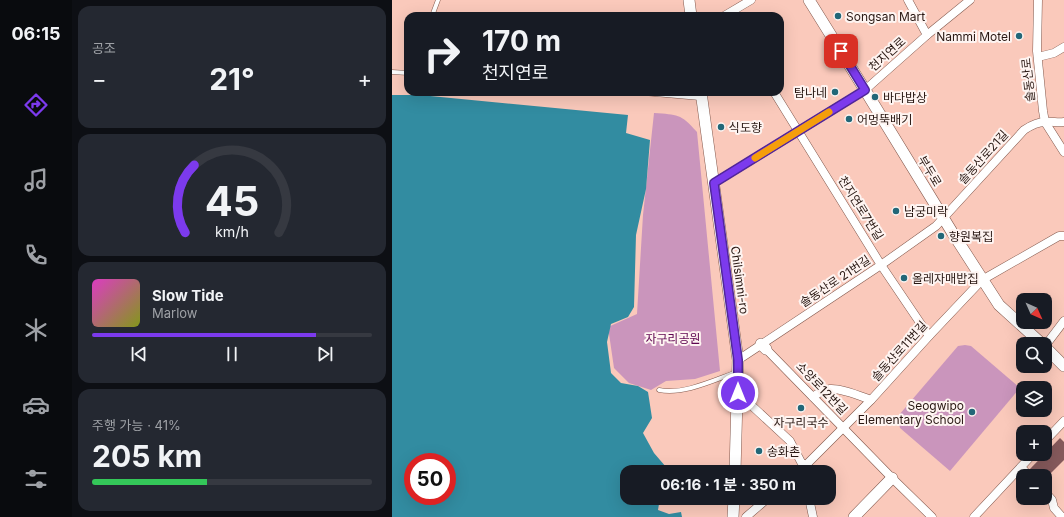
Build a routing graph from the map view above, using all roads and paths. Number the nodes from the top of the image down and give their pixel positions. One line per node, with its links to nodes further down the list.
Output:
1 (438, 0): 8 (lane)
2 (689, 0): 9 (street)
3 (751, 0): 10 (street)
4 (809, 0): 16 (street, 부두로)
5 (908, 0): 11 (street)
6 (970, 0): 11 (street, 천지연로)
7 (1038, 0): 13 (street, 솔동산로)
8 (434, 12)
9 (690, 12)
10 (732, 12)
11 (927, 34): 16 (street, 천지연로)
12 (1064, 47): 13 (street)
13 (1038, 57): 19 (street, 솔동산로)
14 (392, 72): 15 (lane)
15 (404, 73)
16 (865, 90): 21 (street, 천지연로); 24 (street, 부두로)
17 (702, 96): 23 (street, Chilsimni-ro)
18 (776, 96): 21 (street, 천지연로7번길)
19 (1045, 122): 20 (street, 솔동산로21길); 22 (street, 솔동산로); 24 (street, 솔동산로21길)
20 (1064, 122)
21 (798, 131): 23 (street, 천지연로); 26 (street, 천지연로7번길)
22 (1064, 152)
23 (714, 183): 34 (street, Chilsimni-ro)
24 (944, 218): 26 (street, 솔동산로 21번길); 27 (street, 부두로)
25 (1064, 236): 27 (street, 솔동산로11번길)
26 (881, 264): 29 (street, 천지연로7번길); 32 (street, 솔동산로 21번길)
27 (982, 280): 29 (street, 솔동산로11번길); 30 (street, 부두로)
28 (1064, 321): 31 (street)
29 (929, 336): 40 (street, 솔동산로11번길)
30 (1034, 337)
31 (1052, 337)
32 (764, 346): 34 (street, 솔동산로 21번길); 39 (street, 소양로12번길)
33 (1052, 353): 35 (street)
34 (738, 360): 36 (street, Chilsimni-ro)
35 (1064, 366)
36 (738, 372): 37 (lane); 38 (street, Chilsimni-ro)
37 (659, 390)
38 (738, 393): 45 (street, Chilsimni-ro); 46 (street)
39 (813, 397): 40 (street); 42 (street, 소양로12번길)
40 (871, 400): 42 (street, 솔동산로11번길)
41 (1064, 421): 43 (street)
42 (843, 428): 47 (street, 솔동산로11번길); 49 (street, 소양로12번길)
43 (1052, 434)
44 (1027, 461): 48 (street)
45 (735, 465)
46 (805, 465)
47 (807, 465)
48 (1021, 467): 59 (street)
49 (892, 478): 57 (street); 58 (street, 소양로12번길)
50 (1052, 500): 60 (street)
51 (734, 505): 54 (street)
52 (760, 505): 55 (street)
53 (810, 505): 56 (street)
54 (733, 517)
55 (746, 517)
56 (813, 517)
57 (854, 517)
58 (932, 517)
59 (974, 517)
60 (1062, 517)

